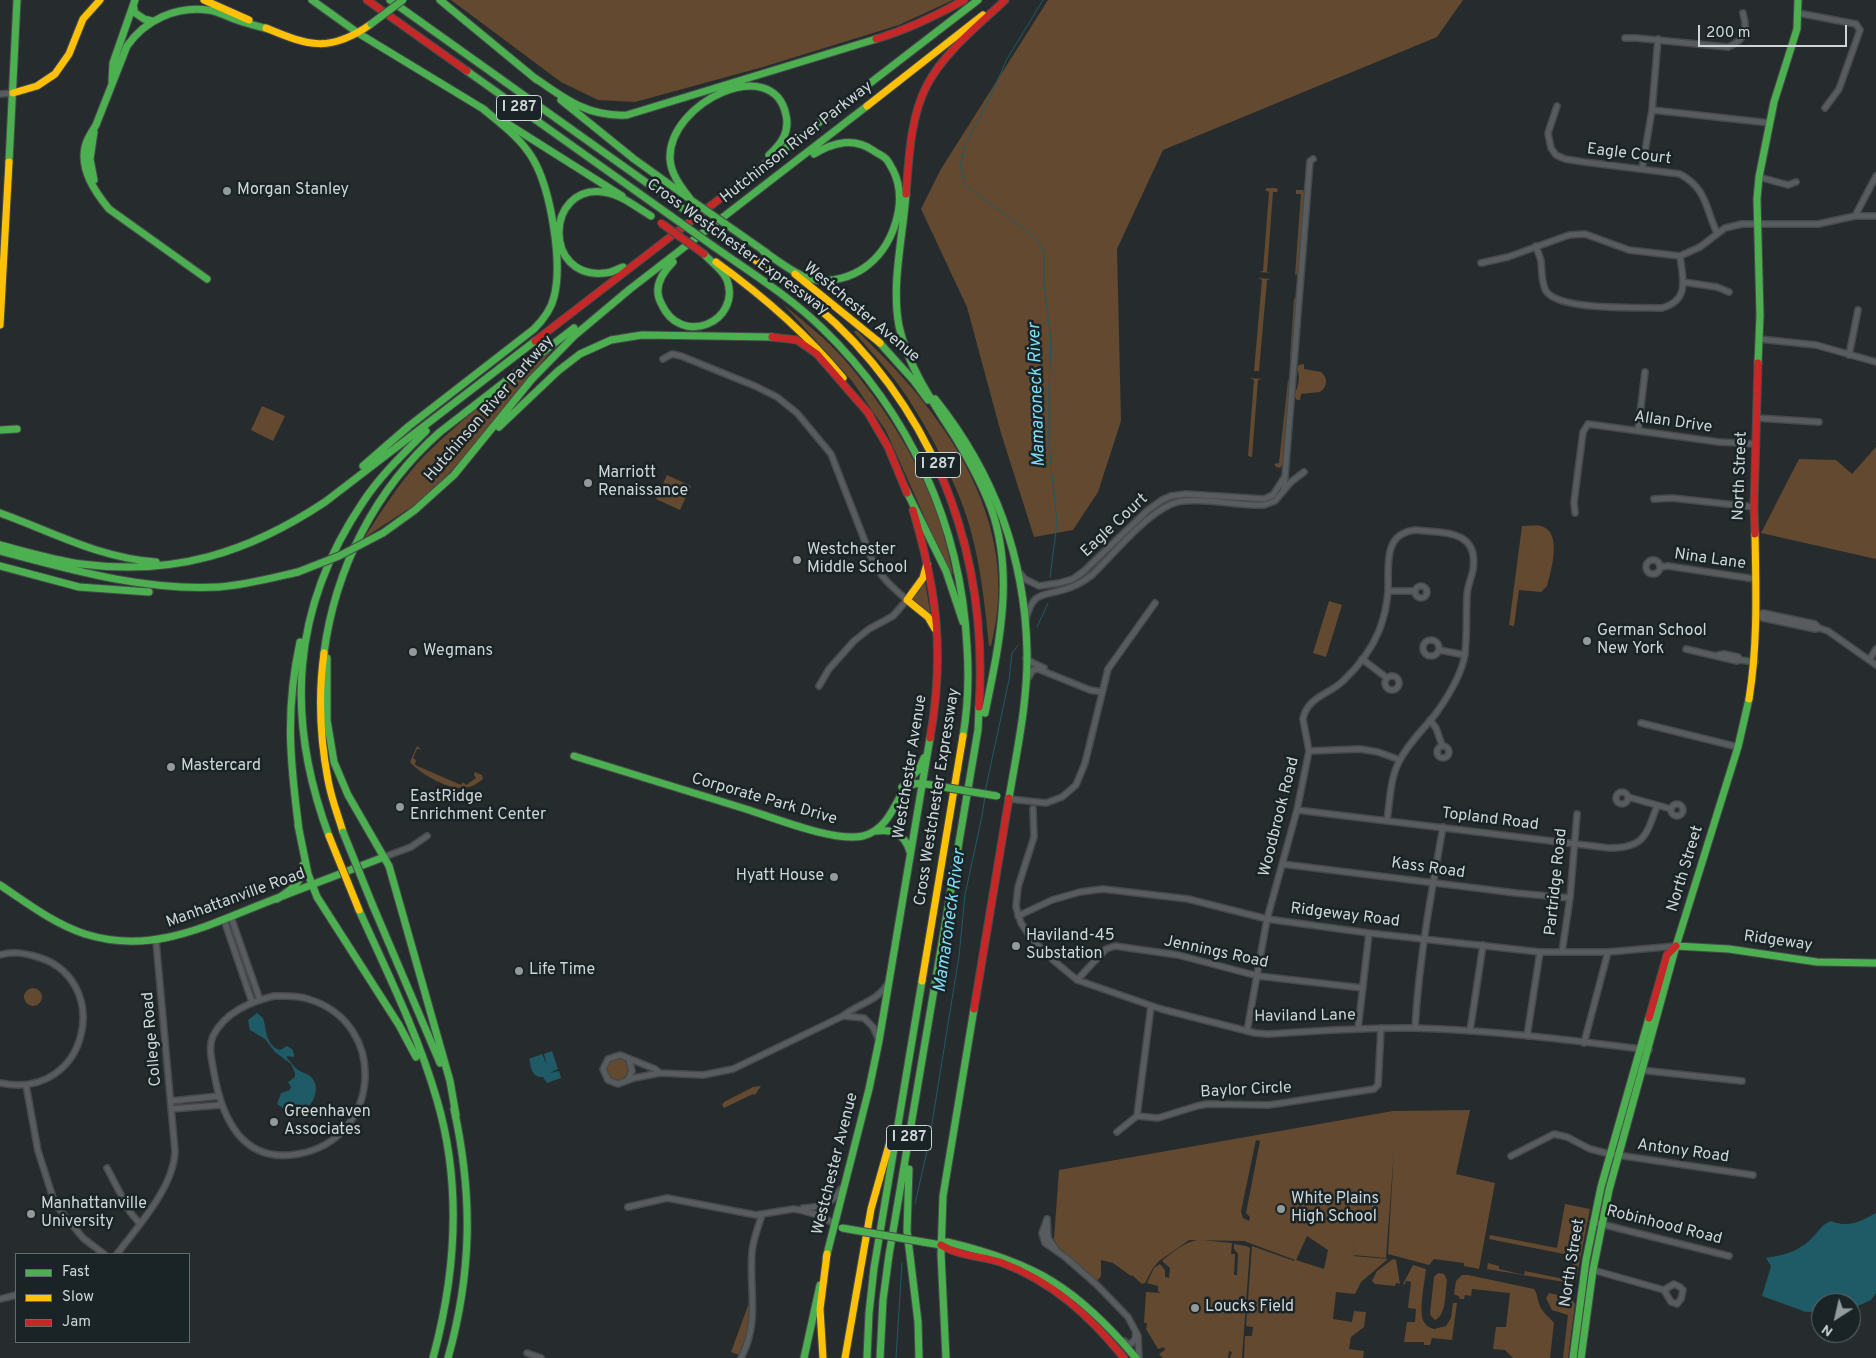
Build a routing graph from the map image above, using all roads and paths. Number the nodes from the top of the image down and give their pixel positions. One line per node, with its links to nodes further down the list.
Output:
1 (17, 0): 25 (main road)
2 (100, 0): 25 (main road)
3 (136, 0): 15 (main road)
4 (204, 0): 19 (main road)
5 (366, 0): 107 (main road, Cross Westchester Expressway / I 287, bridge)
6 (390, 0): 125 (main road, Cross Westchester Expressway / I 287, bridge)
7 (403, 0): 20 (main road, bridge)
8 (440, 0): 23 (main road)
9 (964, 0): 23 (main road)
10 (978, 0): 37 (main road, Hutchinson River Parkway)
11 (1000, 0): 36 (main road, Hutchinson River Parkway)
12 (1005, 0): 66 (main road)
13 (1798, 0): 17 (main road, North Street)
14 (313, 1): 20 (main road)
15 (134, 8): 18 (main road); 24 (main road)
16 (1743, 13): 22 (street)
17 (1798, 13): 29 (street); 31 (main road, North Street)
18 (152, 21): 19 (main road); 24 (main road)
19 (268, 29): 20 (main road)
20 (358, 33): 28 (main road)
21 (1625, 38): 22 (street)
22 (1658, 39): 30 (street)
23 (535, 78): 39 (main road)
24 (112, 80): 53 (main road)
25 (13, 93): 26 (street); 40 (main road)
26 (0, 94)
27 (1557, 106): 33 (street, Eagle Court)
28 (482, 108): 41 (main road); 81 (main road)
29 (1825, 108)
30 (1652, 110): 31 (street); 33 (street)
31 (1770, 123): 35 (main road, North Street)
32 (1313, 159): 76 (street, Eagle Court)
33 (1642, 169): 45 (street, Eagle Court)
34 (1876, 176): 42 (street)
35 (1759, 177): 38 (street); 44 (main road, North Street)
36 (773, 179): 46 (main road, Hutchinson River Parkway); 49 (main road)
37 (739, 182): 39 (main road); 48 (main road, Hutchinson River Parkway)
38 (1796, 182)
39 (691, 200): 49 (main road, Westchester Avenue, bridge)
40 (3, 205): 58 (main road)
41 (652, 216): 48 (main road); 50 (main road, bridge)
42 (1855, 216): 43 (street); 44 (street)
43 (1876, 216)
44 (1756, 224): 45 (street); 59 (main road, North Street)
45 (1718, 233): 51 (street)
46 (695, 239): 50 (main road); 55 (main road, Hutchinson River Parkway)
47 (1536, 246): 51 (street); 52 (street); 54 (street)
48 (651, 250): 65 (main road, Hutchinson River Parkway)
49 (763, 251): 60 (main road, Westchester Avenue)
50 (704, 254): 67 (main road, Westchester Avenue)
51 (1680, 256): 54 (street)
52 (1481, 263)
53 (208, 279)
54 (1683, 282): 56 (street)
55 (630, 289): 75 (main road, Hutchinson River Parkway); 93 (main road)
56 (1729, 292)
57 (1858, 310): 61 (street)
58 (0, 325)
59 (1759, 340): 61 (street); 68 (main road, North Street)
60 (878, 341): 66 (main road, Westchester Avenue); 70 (main road)
61 (1849, 355): 63 (street)
62 (663, 359): 98 (street)
63 (1876, 362)
64 (1645, 372): 73 (street)
65 (478, 384): 81 (main road, Hutchinson River Parkway); 97 (main road)
66 (928, 391): 70 (main road); 90 (main road, Westchester Avenue)
67 (870, 415): 75 (main road); 78 (main road, Westchester Avenue)
68 (1756, 418): 69 (street); 74 (main road, North Street)
69 (1819, 422)
70 (947, 424): 125 (main road)
71 (17, 429): 72 (main road)
72 (0, 430)
73 (1638, 431): 74 (street, Allan Drive); 83 (street, Allan Drive)
74 (1755, 444): 82 (main road, North Street)
75 (477, 448): 94 (main road, Hutchinson River Parkway, bridge)
76 (1286, 470): 79 (street, Eagle Court); 90 (street, Eagle Court)
77 (1304, 472): 79 (street, Eagle Court)
78 (906, 490): 88 (main road, Westchester Avenue); 107 (main road)
79 (1284, 490): 101 (street, Eagle Court)
80 (1654, 499): 82 (street)
81 (325, 502): 87 (main road, Hutchinson River Parkway)
82 (1754, 506): 92 (main road, North Street)
83 (1576, 512)
84 (1, 513): 87 (main road)
85 (0, 545): 87 (main road, Hutchinson River Parkway)
86 (0, 551): 94 (main road, Hutchinson River Parkway)
87 (196, 561)
88 (927, 561): 98 (main road); 102 (main road, Westchester Avenue)
89 (0, 566): 94 (main road)
90 (1016, 567): 101 (main road, Westchester Avenue)
91 (1661, 567): 92 (street, Nina Lane)
92 (1755, 579): 100 (main road, North Street)
93 (338, 586): 142 (main road); 194 (main road, bridge)
94 (207, 588)
95 (1388, 591): 96 (street); 106 (street, Woodbrook Road); 109 (street, Woodbrook Road)
96 (1415, 591)
97 (317, 592): 136 (main road); 196 (main road, bridge)
98 (908, 600): 102 (main road); 115 (street)
99 (1154, 603): 116 (street)
100 (1757, 615): 110 (street); 111 (main road, North Street)
101 (1025, 624): 108 (main road, Westchester Avenue)
102 (938, 634): 119 (main road, Westchester Avenue)
103 (1686, 649): 111 (street)
104 (1876, 649): 110 (street)
105 (1439, 650): 106 (street)
106 (1464, 655): 117 (street, Woodbrook Road)
107 (969, 656): 189 (main road, Cross Westchester Expressway / I 287)
108 (1026, 658): 114 (main road); 116 (street)
109 (1362, 659): 113 (street); 122 (street, Woodbrook Road)
110 (1869, 660): 112 (street)
111 (1755, 662): 121 (main road, North Street)
112 (1876, 665)
113 (1387, 678)
114 (1026, 680): 116 (street); 128 (main road)
115 (819, 686)
116 (1102, 692): 128 (street)
117 (1430, 720): 120 (street); 124 (street, Woodbrook Road)
118 (1641, 723): 121 (street)
119 (934, 724): 126 (main road, Westchester Avenue); 129 (main road)
120 (1442, 745)
121 (1738, 746): 156 (main road, North Street)
122 (1309, 751): 124 (street); 133 (street, Woodbrook Road)
123 (574, 756): 138 (main road, Corporate Park Drive)
124 (1400, 760): 135 (street, Woodbrook Road)
125 (971, 774): 192 (main road, Cross Westchester Expressway / I 287)
126 (924, 784): 128 (main road, bridge); 129 (main road); 141 (main road, Westchester Avenue)
127 (1628, 797): 130 (street)
128 (1010, 798): 211 (main road)
129 (897, 801): 138 (main road)
130 (1656, 806): 132 (street); 140 (street, Topland Road)
131 (1033, 808): 149 (street)
132 (1671, 809)
133 (1297, 810): 135 (street, Topland Road); 143 (street, Woodbrook Road)
134 (1577, 814): 140 (street, Partridge Road)
135 (1387, 820): 137 (street, Topland Road)
136 (298, 826): 146 (main road); 148 (main road)
137 (1443, 827): 140 (street, Topland Road); 144 (street)
138 (876, 831): 141 (main road, Corporate Park Drive)
139 (426, 836): 142 (street, Manhattanville Road)
140 (1575, 843): 147 (street, Partridge Road)
141 (911, 856): 164 (main road, Westchester Avenue)
142 (384, 858): 146 (main road, Manhattanville Road); 194 (main road)
143 (1282, 864): 144 (street, Kass Road); 151 (street, Woodbrook Road)
144 (1433, 883): 147 (street, Kass Road); 153 (street)
145 (0, 885): 154 (main road, Manhattanville Road)
146 (314, 885): 148 (main road, Manhattanville Road); 196 (main road)
147 (1570, 898): 158 (street, Partridge Road)
148 (277, 899): 150 (main road, Manhattanville Road)
149 (1018, 916): 151 (street, Ridgeway Road); 163 (street, Haviland Lane)
150 (228, 918): 154 (main road, Manhattanville Road); 166 (street); 167 (street)
151 (1266, 919): 152 (street, Ridgeway Road); 162 (street, Woodbrook Road)
152 (1370, 933): 153 (street, Ridgeway Road); 165 (street)
153 (1425, 939): 155 (street, Ridgeway Road); 172 (street)
154 (156, 941): 190 (street, College Road)
155 (1483, 946): 157 (street, Ridgeway Road); 173 (street)
156 (1676, 946): 159 (street, Ridgeway Road); 161 (main road, Ridgeway); 178 (main road, North Street); 179 (main road, North Street)
157 (1540, 952): 158 (street, Ridgeway Road); 175 (street, Partridge Road)
158 (1562, 952): 159 (street, Ridgeway Road)
159 (1608, 952): 177 (street)
160 (0, 956): 187 (street)
161 (1876, 962)
162 (1256, 975): 163 (street, Jennings Road); 165 (street, Jennings Road); 174 (street, Woodbrook Road)
163 (1078, 980): 168 (street, Haviland Lane)
164 (888, 983): 169 (street); 176 (main road, Westchester Avenue)
165 (1363, 988): 170 (street)
166 (260, 1000): 167 (street); 191 (street)
167 (252, 1002): 188 (street)
168 (1151, 1006): 174 (street, Haviland Lane); 195 (street)
169 (843, 1016): 176 (street); 183 (street)
170 (1358, 1028): 171 (street, Haviland Lane); 174 (street, Haviland Lane)
171 (1381, 1028): 172 (street, Haviland Lane); 195 (street, Baylor Circle)
172 (1415, 1028): 173 (street, Haviland Lane)
173 (1470, 1031): 175 (street, Haviland Lane)
174 (1248, 1032)
175 (1527, 1036): 177 (street, Haviland Lane)
176 (879, 1041): 203 (main road, Westchester Avenue)
177 (1584, 1043): 178 (street, Haviland Lane)
178 (1641, 1049): 179 (street, Haviland Lane); 181 (main road, North Street)
179 (1649, 1050): 182 (main road, North Street)
180 (628, 1060): 183 (street); 184 (street); 184 (street)
181 (1635, 1069): 182 (street); 198 (main road, North Street)
182 (1643, 1070): 185 (street); 200 (main road, North Street)
183 (660, 1073): 184 (street)
184 (626, 1081)
185 (1742, 1081)
186 (0, 1083): 187 (street)
187 (26, 1085): 214 (street)
188 (219, 1096): 190 (street); 191 (street)
189 (902, 1100): 232 (main road); 233 (main road, Cross Westchester Expressway / I 287)
190 (171, 1101): 193 (street, College Road)
191 (221, 1105): 193 (street)
192 (915, 1105): 234 (main road, Cross Westchester Expressway / I 287); 235 (main road)
193 (171, 1109): 208 (street, College Road)
194 (456, 1114): 227 (main road)
195 (1138, 1116): 197 (street)
196 (444, 1127): 226 (main road)
197 (1117, 1132)
198 (1610, 1154): 199 (street, Antony Road); 200 (street, Antony Road); 207 (main road, North Street)
199 (1511, 1156)
200 (1618, 1156): 202 (street, Antony Road); 210 (main road, North Street)
201 (107, 1168): 208 (street)
202 (1753, 1175)
203 (845, 1182): 205 (street); 209 (main road, Westchester Avenue)
204 (628, 1207): 206 (street)
205 (793, 1209): 206 (street); 209 (street)
206 (762, 1215): 229 (street)
207 (1593, 1222): 210 (street, Robinhood Road); 239 (main road, North Street)
208 (140, 1224): 215 (street, College Road)
209 (834, 1224): 211 (main road, bridge); 216 (main road, Westchester Avenue)
210 (1601, 1224): 217 (street, Robinhood Road); 219 (main road, North Street)
211 (941, 1245): 212 (main road); 218 (main road); 224 (main road)
212 (955, 1251): 218 (main road); 237 (main road)
213 (1057, 1251): 213 (street); 223 (street)
214 (103, 1253)
215 (118, 1253)
216 (827, 1254): 230 (main road, Westchester Avenue); 231 (main road)
217 (1729, 1256)
218 (942, 1266): 236 (main road)
219 (1593, 1270): 220 (street); 240 (main road, North Street)
220 (1664, 1290)
221 (15, 1295): 222 (street)
222 (0, 1299)
223 (1136, 1331): 224 (street); 238 (street)
224 (1119, 1337): 238 (main road)
225 (527, 1353): 228 (street)
226 (433, 1358)
227 (448, 1358)
228 (540, 1358)
229 (741, 1358)
230 (804, 1358)
231 (824, 1358)
232 (845, 1358)
233 (867, 1358)
234 (880, 1358)
235 (919, 1358)
236 (946, 1358)
237 (1124, 1358)
238 (1137, 1358)
239 (1573, 1358)
240 (1581, 1358)

